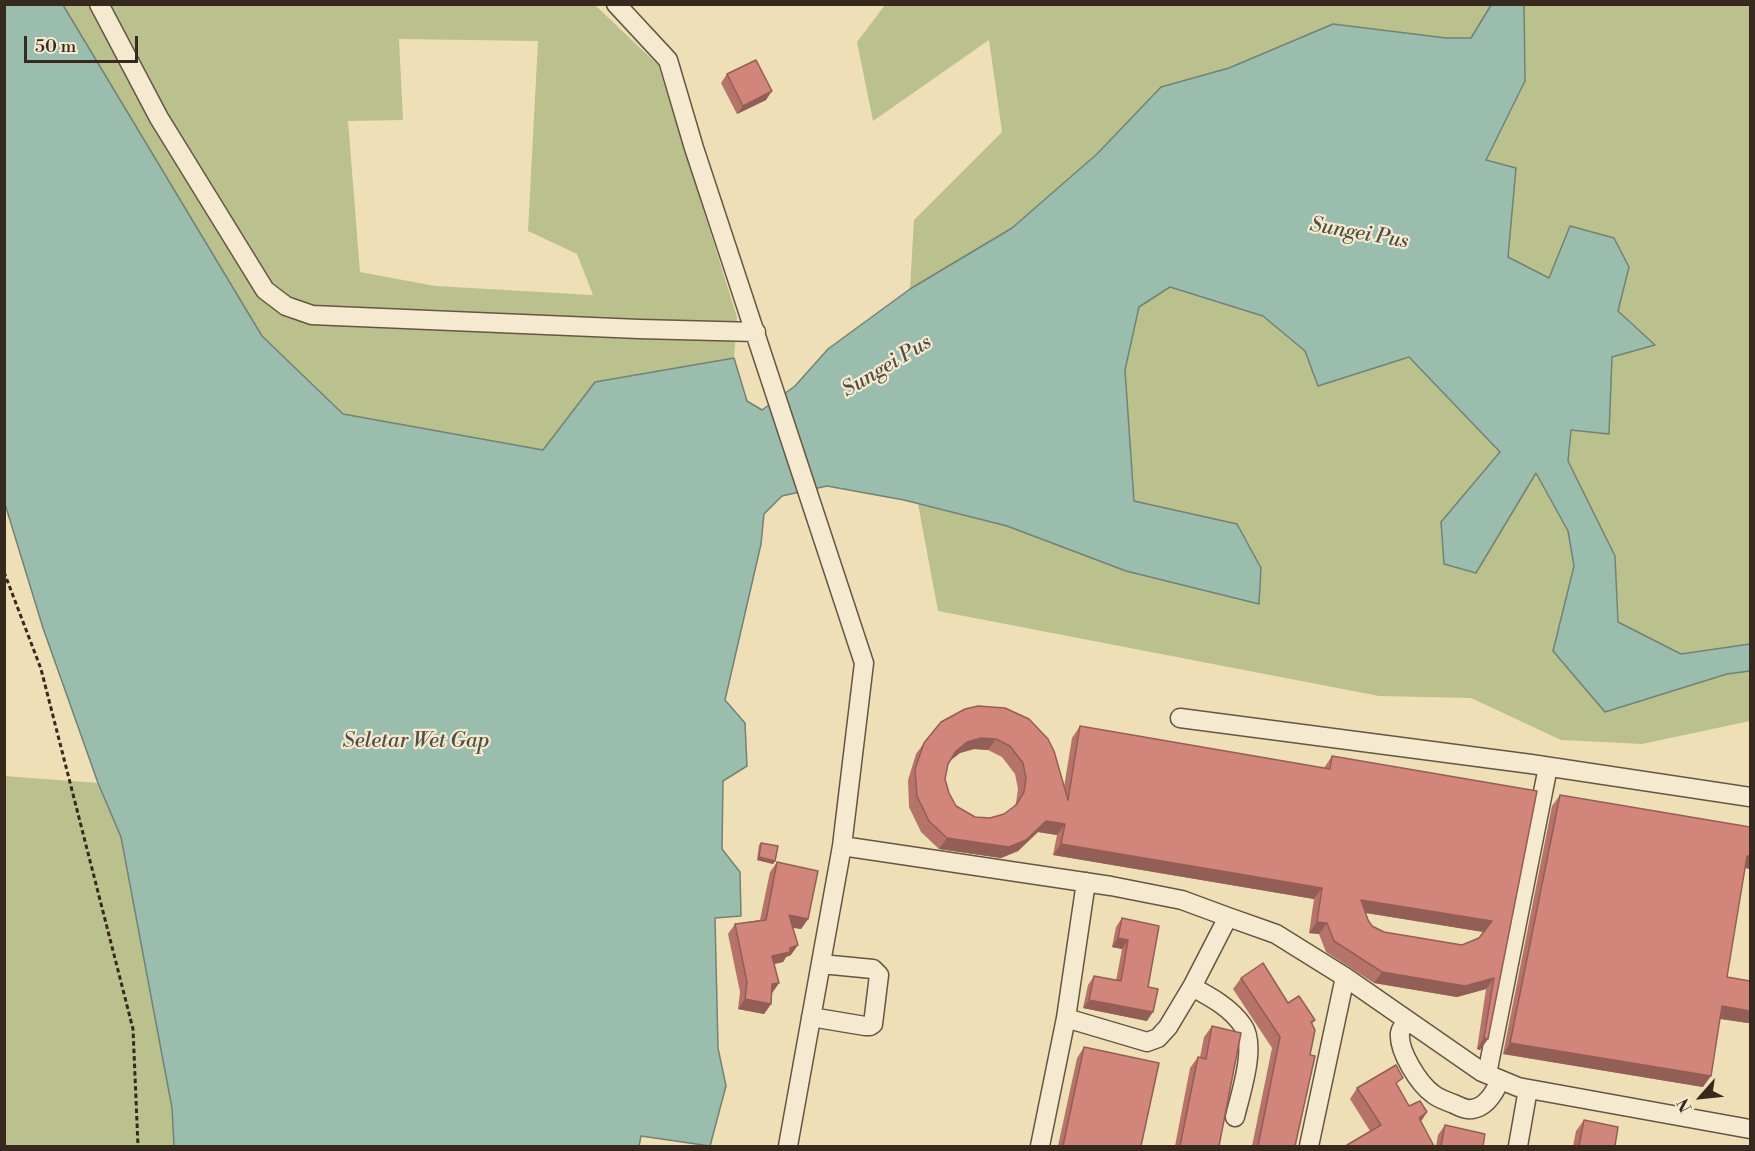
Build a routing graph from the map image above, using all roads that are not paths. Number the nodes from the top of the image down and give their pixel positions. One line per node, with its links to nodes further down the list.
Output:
1 (99, 4): 3 (lane)
2 (616, 4): 3 (lane)
3 (756, 332): 7 (lane)
4 (1180, 718): 5 (lane)
5 (1548, 767): 6 (lane); 16 (lane)
6 (1750, 797)
7 (842, 846): 8 (lane); 10 (lane)
8 (1086, 882): 9 (lane); 14 (lane)
9 (1228, 916): 11 (lane); 12 (lane)
10 (821, 964): 13 (lane); 13 (lane)
11 (1345, 978): 15 (lane); 22 (lane)
12 (1192, 987): 14 (lane); 18 (lane)
13 (811, 1017): 20 (lane)
14 (1066, 1018): 21 (lane)
15 (1408, 1021): 16 (lane); 16 (lane)
16 (1494, 1077): 17 (lane)
17 (1528, 1089): 19 (lane); 23 (lane)
18 (1235, 1117)
19 (1750, 1129)
20 (788, 1146)
21 (1040, 1146)
22 (1309, 1146)
23 (1518, 1146)

